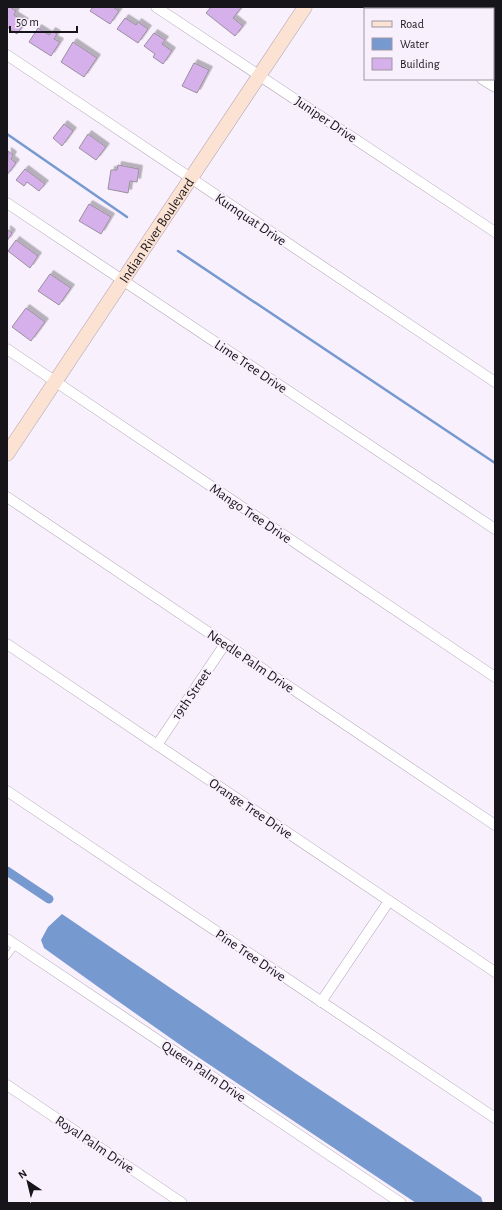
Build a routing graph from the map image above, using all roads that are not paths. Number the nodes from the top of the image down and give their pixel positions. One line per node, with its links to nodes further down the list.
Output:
1 (156, 7): 4 (street, Juniper Drive)
2 (305, 7): 4 (main road, Indian River Boulevard)
3 (7, 55): 7 (street, Kumquat Drive)
4 (260, 76): 7 (main road, Indian River Boulevard); 9 (street, Juniper Drive)
5 (484, 80): 6 (street)
6 (495, 87)
7 (191, 178): 10 (main road, Indian River Boulevard); 13 (street, Kumquat Drive)
8 (7, 203): 10 (street, Lime Tree Drive)
9 (494, 230)
10 (123, 280): 12 (main road, Indian River Boulevard); 16 (street, Lime Tree Drive)
11 (7, 350): 12 (street, Mango Tree Drive)
12 (55, 382): 14 (main road, Indian River Boulevard); 19 (street, Mango Tree Drive)
13 (495, 382)
14 (7, 454)
15 (7, 497): 18 (street, Needle Palm Drive)
16 (495, 529)
17 (7, 644): 20 (street, Orange Tree Drive)
18 (225, 644): 20 (street, 19th Street); 22 (street, Needle Palm Drive)
19 (495, 677)
20 (157, 745): 23 (street, Orange Tree Drive)
21 (7, 791): 27 (street, Pine Tree Drive)
22 (495, 825)
23 (389, 901): 26 (street, Orange Tree Drive); 27 (street)
24 (11, 942): 25 (lane); 31 (street, Queen Palm Drive)
25 (7, 957)
26 (495, 972)
27 (321, 1002): 29 (street, Pine Tree Drive)
28 (7, 1085): 30 (street, Royal Palm Drive)
29 (495, 1118)
30 (182, 1203)
31 (401, 1203)

